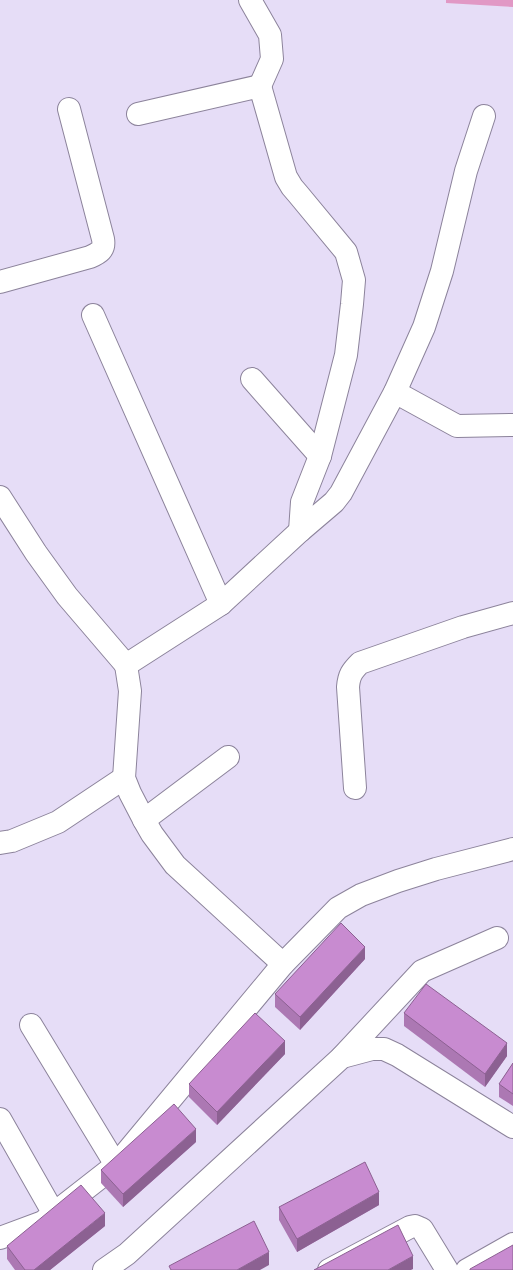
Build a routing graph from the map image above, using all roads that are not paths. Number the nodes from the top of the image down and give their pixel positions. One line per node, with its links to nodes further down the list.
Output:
1 (250, 0): 2 (street)
2 (260, 86): 4 (street); 11 (street)
3 (69, 109): 6 (street)
4 (138, 114)
5 (484, 116): 9 (street)
6 (0, 282)
7 (92, 315): 14 (street)
8 (252, 379): 11 (street)
9 (395, 392): 10 (street); 13 (street)
10 (513, 424)
11 (320, 456): 13 (street)
12 (0, 497): 16 (street)
13 (300, 531): 14 (street)
14 (221, 604): 16 (street)
15 (513, 613): 19 (street)
16 (126, 665): 18 (street)
17 (228, 757): 20 (street)
18 (124, 778): 20 (street); 21 (street)
19 (355, 788)
20 (144, 820): 24 (street)
21 (0, 842)
22 (513, 849): 24 (street)
23 (497, 938): 26 (street)
24 (284, 964): 29 (street)
25 (31, 1025): 29 (street)
26 (342, 1057): 28 (street); 33 (street)
27 (0, 1119): 30 (street)
28 (513, 1127)
29 (116, 1165): 30 (street)
30 (54, 1214): 31 (street)
31 (0, 1238)
32 (513, 1244): 36 (street)
33 (104, 1270)
34 (329, 1270): 35 (street)
35 (447, 1270)
36 (467, 1270)

